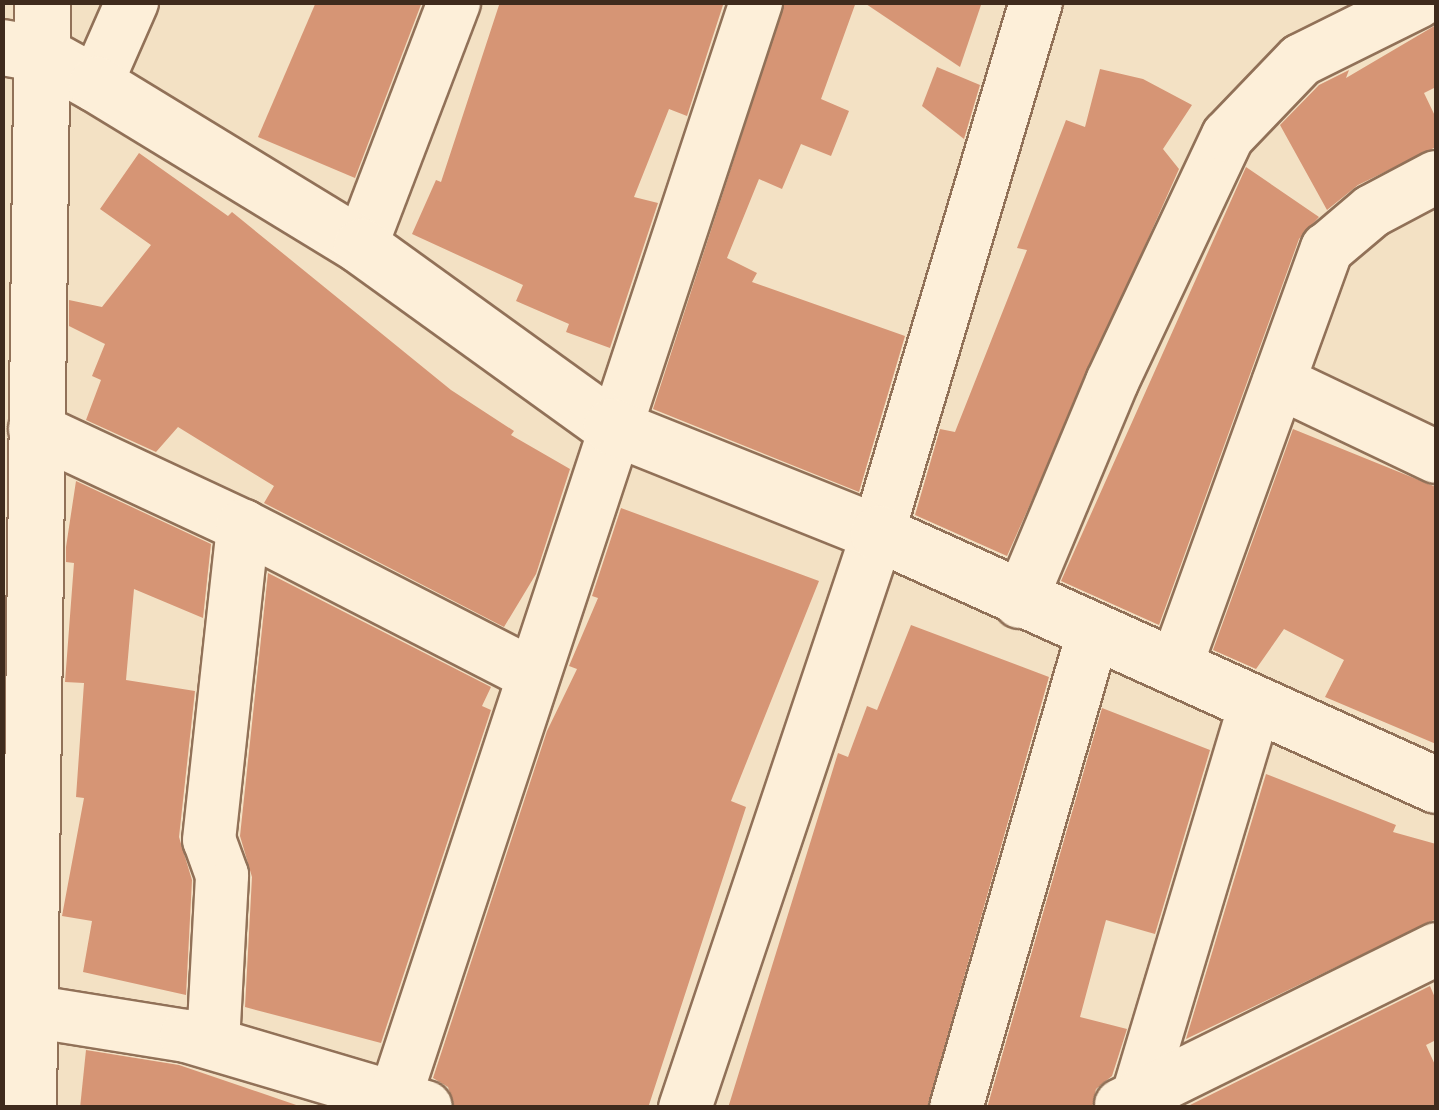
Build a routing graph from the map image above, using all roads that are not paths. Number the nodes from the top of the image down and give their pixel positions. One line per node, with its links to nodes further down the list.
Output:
1 (132, 2): 8 (street)
2 (454, 2): 10 (street)
3 (756, 2): 12 (street)
4 (1077, 2): 6 (street)
5 (1418, 2): 17 (street)
6 (1033, 13): 16 (street)
7 (29, 34): 8 (street); 13 (street)
8 (96, 84): 10 (street)
9 (1436, 177): 11 (street)
10 (361, 246): 12 (street)
11 (1279, 382): 14 (street); 19 (street)
12 (611, 426): 16 (street); 20 (street)
13 (35, 429): 15 (street); 24 (street)
14 (1436, 458)
15 (243, 526): 20 (street); 25 (street)
16 (878, 533): 17 (street); 29 (street)
17 (1020, 602): 18 (street)
18 (1093, 633): 19 (street); 30 (street)
19 (1175, 668): 21 (street)
20 (530, 674): 26 (street)
21 (1256, 706): 22 (street); 27 (street)
22 (1436, 785)
23 (1436, 950): 27 (street)
24 (20, 976): 25 (street); 28 (street)
25 (213, 1043): 26 (street)
26 (412, 1101)
27 (1127, 1102)
28 (28, 1108)
29 (685, 1108)
30 (956, 1108)

